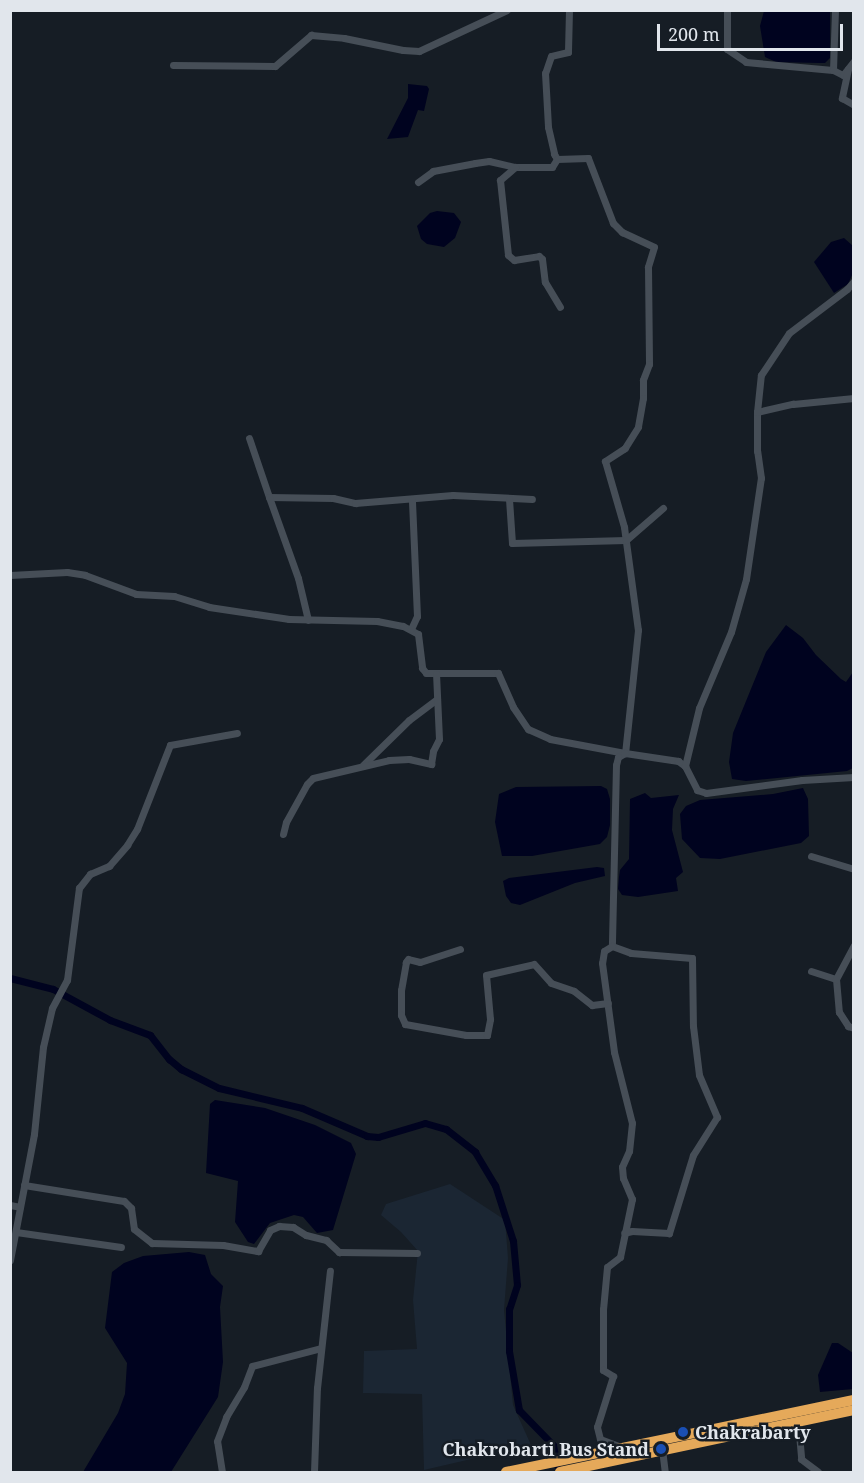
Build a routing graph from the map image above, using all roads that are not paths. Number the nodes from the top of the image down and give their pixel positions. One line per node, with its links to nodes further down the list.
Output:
1 (507, 10): 6 (street)
2 (569, 10): 9 (street)
3 (727, 10): 7 (street)
4 (835, 10): 7 (street)
5 (851, 63): 7 (street); 8 (street)
6 (173, 65)
7 (833, 70)
8 (854, 105)
9 (557, 159): 10 (street); 22 (street)
10 (515, 167): 11 (street); 13 (street)
11 (418, 182)
12 (854, 281): 15 (street)
13 (560, 307)
14 (854, 398): 15 (street)
15 (757, 412): 30 (street)
16 (249, 438): 17 (street)
17 (269, 497): 20 (street); 24 (street)
18 (509, 499): 19 (street); 20 (street); 22 (street)
19 (532, 499)
20 (412, 500): 25 (street)
21 (663, 508): 22 (street)
22 (626, 540): 29 (street)
23 (10, 575): 24 (street)
24 (308, 620): 25 (street)
25 (411, 629): 26 (street)
26 (436, 675): 27 (street); 29 (street)
27 (437, 699): 31 (street); 31 (street)
28 (237, 733): 43 (street)
29 (625, 753): 30 (street); 37 (street)
30 (685, 765): 32 (street)
31 (361, 766): 33 (street)
32 (854, 777)
33 (283, 834)
34 (811, 856): 35 (street)
35 (854, 869)
36 (854, 945): 40 (street)
37 (612, 946): 41 (street); 47 (street)
38 (460, 950): 41 (street)
39 (811, 971): 40 (street)
40 (836, 979): 42 (street)
41 (608, 1003): 47 (street)
42 (854, 1028)
43 (24, 1185): 45 (street); 50 (street)
44 (10, 1205): 45 (street)
45 (20, 1207): 46 (street)
46 (16, 1232): 48 (street); 49 (street)
47 (624, 1233): 58 (street)
48 (121, 1247)
49 (11, 1250): 51 (street)
50 (417, 1253)
51 (10, 1260)
52 (330, 1271): 53 (street)
53 (321, 1348): 61 (street); 62 (street)
54 (854, 1400): 57 (highway)
55 (854, 1410): 56 (highway)
56 (798, 1422): 57 (highway); 65 (street)
57 (762, 1424): 58 (highway); 59 (highway)
58 (627, 1449): 60 (highway)
59 (662, 1449): 60 (highway); 64 (street)
60 (565, 1468): 63 (highway)
61 (222, 1473)
62 (314, 1473)
63 (506, 1473)
64 (665, 1473)
65 (818, 1473)

